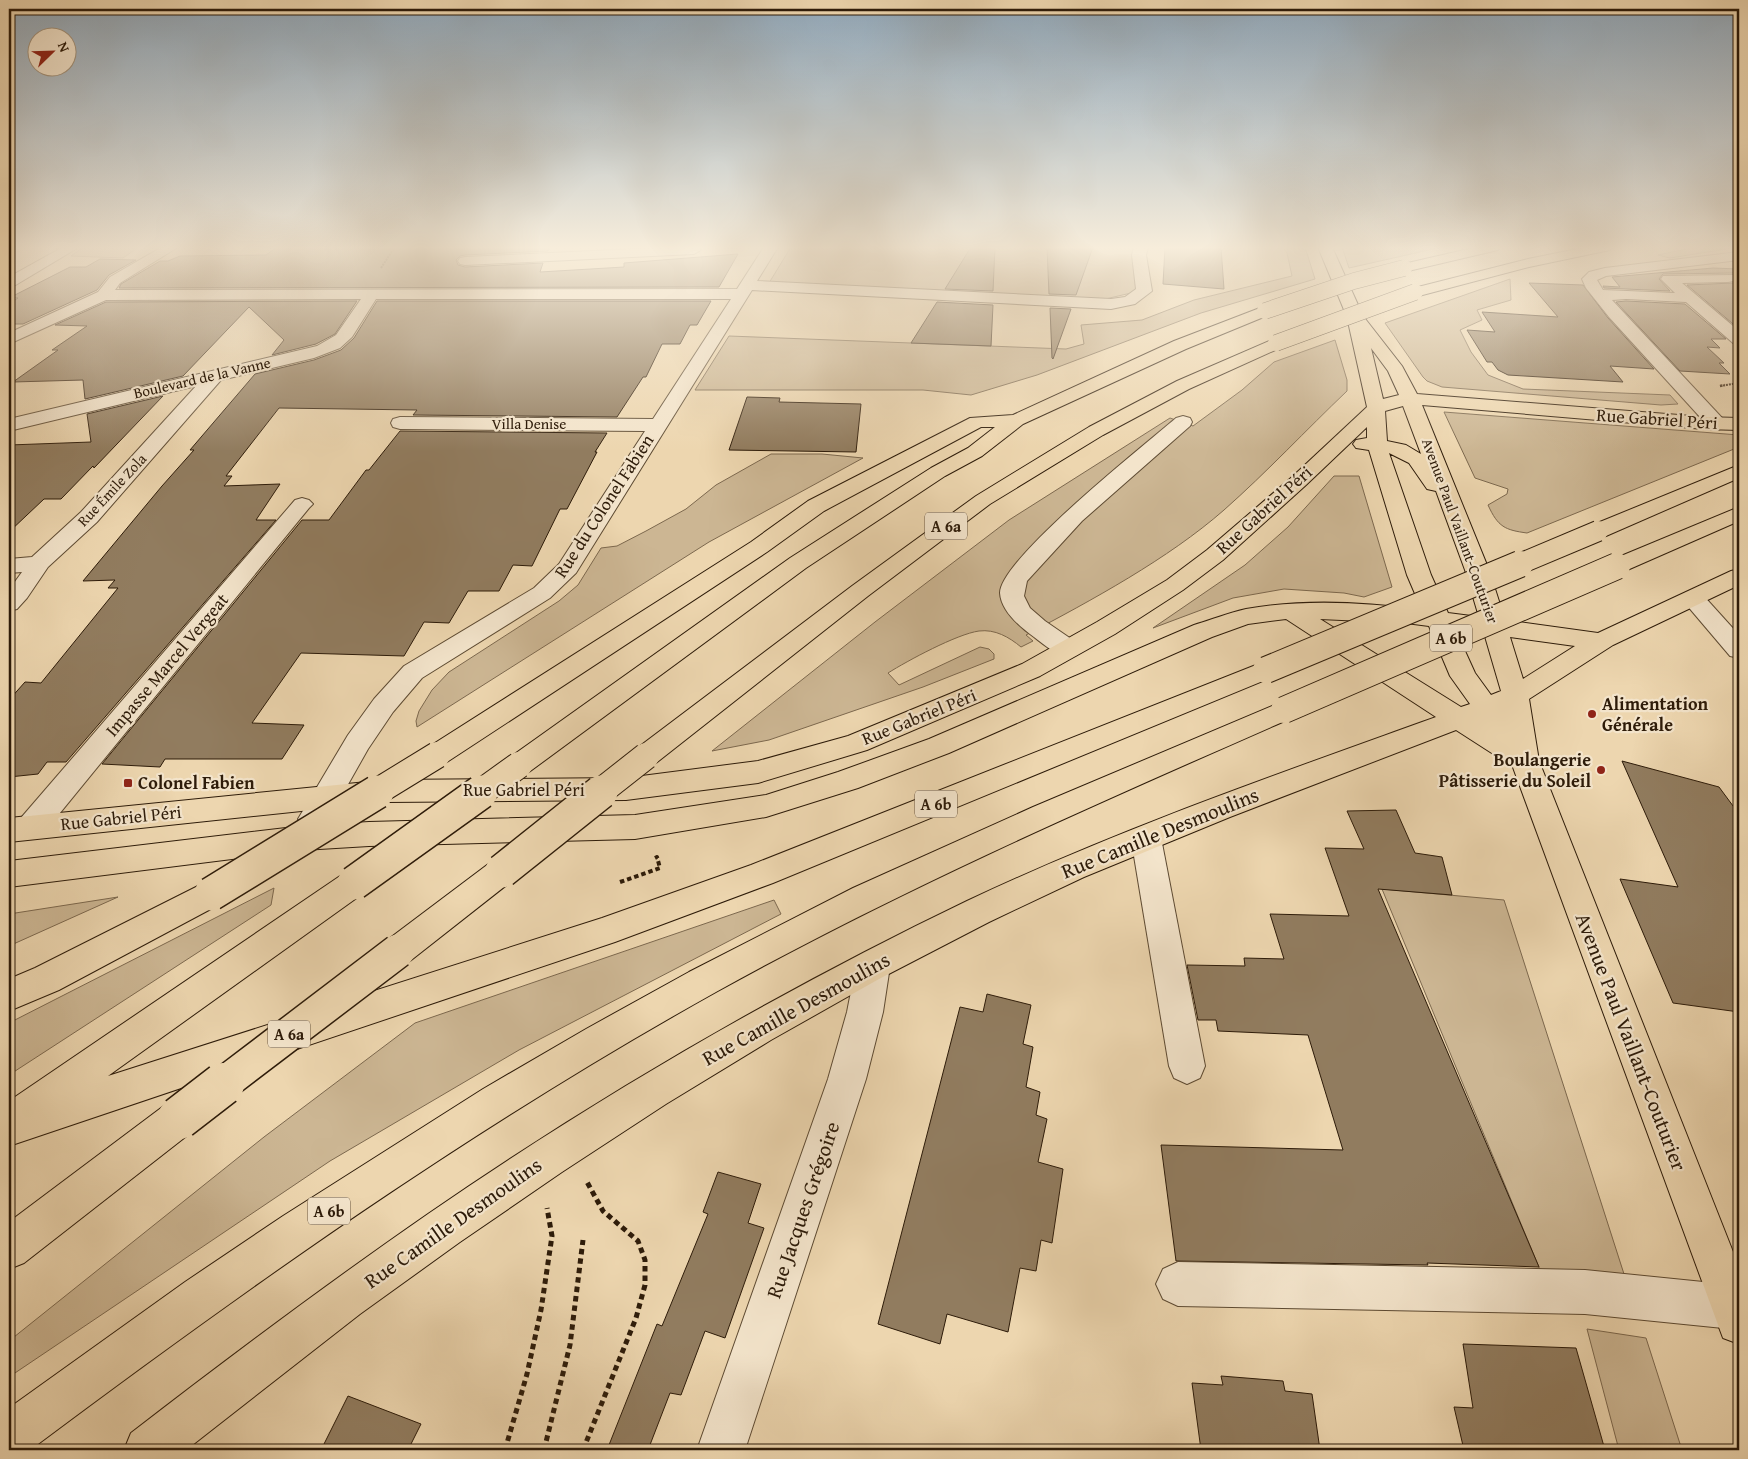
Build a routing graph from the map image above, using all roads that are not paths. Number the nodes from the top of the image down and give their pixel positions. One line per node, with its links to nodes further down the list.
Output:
1 (60, 315): 9 (street)
2 (358, 315): 11 (street, Boulevard de la Vanne)
3 (728, 315): 20 (street, Rue du Colonel Fabien)
4 (1255, 315): 14 (main road, bridge)
5 (1352, 315): 49 (main road, A 6a, bridge)
6 (1618, 315): 17 (street)
7 (1710, 315): 10 (street)
8 (1355, 317): 12 (main road, Avenue Paul Vaillant-Couturier); 13 (main road, Avenue Paul Vaillant-Couturier)
9 (9, 339)
10 (1739, 339)
11 (215, 376): 19 (street, Boulevard de la Vanne); 27 (street, Rue Émile Zola)
12 (1410, 399): 13 (main road, Rue Gabriel Péri); 17 (main road, Rue Gabriel Péri); 24 (main road, Avenue Paul Vaillant-Couturier)
13 (1376, 408): 21 (main road, Avenue Paul Vaillant-Couturier); 22 (main road, Rue Gabriel Péri)
14 (1016, 420): 46 (main road, bridge); 48 (main road, bridge)
15 (1183, 422): 37 (street)
16 (400, 423): 20 (street, Villa Denise)
17 (1717, 424): 18 (main road, Rue Gabriel Péri)
18 (1739, 424)
19 (9, 425)
20 (658, 425): 40 (street, Rue du Colonel Fabien)
21 (1377, 445): 22 (main road); 24 (main road); 29 (main road, Avenue Paul Vaillant-Couturier)
22 (1328, 452): 37 (main road, Rue Gabriel Péri)
23 (1739, 471): 48 (main road, A 6b, bridge)
24 (1451, 502): 35 (main road, Avenue Paul Vaillant-Couturier)
25 (302, 504): 41 (street, Impasse Marcel Vergeat)
26 (1739, 513): 52 (main road, A 6b, bridge)
27 (39, 564): 28 (street); 32 (street, Rue Émile Zola)
28 (9, 566)
29 (1419, 575): 34 (main road, Avenue Paul Vaillant-Couturier); 35 (main road)
30 (1739, 576): 31 (main road)
31 (1693, 598): 36 (main road); 38 (street)
32 (9, 604)
33 (1290, 611): 34 (main road, Rue Gabriel Péri); 39 (main road); 42 (main road, Rue Gabriel Péri)
34 (1438, 619): 35 (main road, Rue Gabriel Péri); 39 (main road, Avenue Paul Vaillant-Couturier)
35 (1495, 627): 36 (main road, Rue Gabriel Péri); 39 (main road, Avenue Paul Vaillant-Couturier)
36 (1601, 641): 39 (main road)
37 (1068, 649): 40 (main road, Rue Gabriel Péri)
38 (1739, 650)
39 (1486, 707): 43 (main road, Rue Camille Desmoulins); 51 (main road, Avenue Paul Vaillant-Couturier)
40 (324, 797): 41 (main road, Rue Gabriel Péri); 42 (street, Rue du Colonel Fabien)
41 (20, 829)
42 (303, 838): 44 (main road, Rue Gabriel Péri)
43 (1146, 838): 45 (main road, Rue Camille Desmoulins); 47 (street)
44 (9, 874)
45 (873, 966): 53 (main road, Rue Camille Desmoulins); 54 (street, Rue Jacques Grégoire)
46 (9, 995)
47 (1187, 1066)
48 (9, 1126)
49 (9, 1248)
50 (1178, 1284): 51 (street)
51 (1736, 1315)
52 (9, 1437)
53 (148, 1450)
54 (721, 1450)

